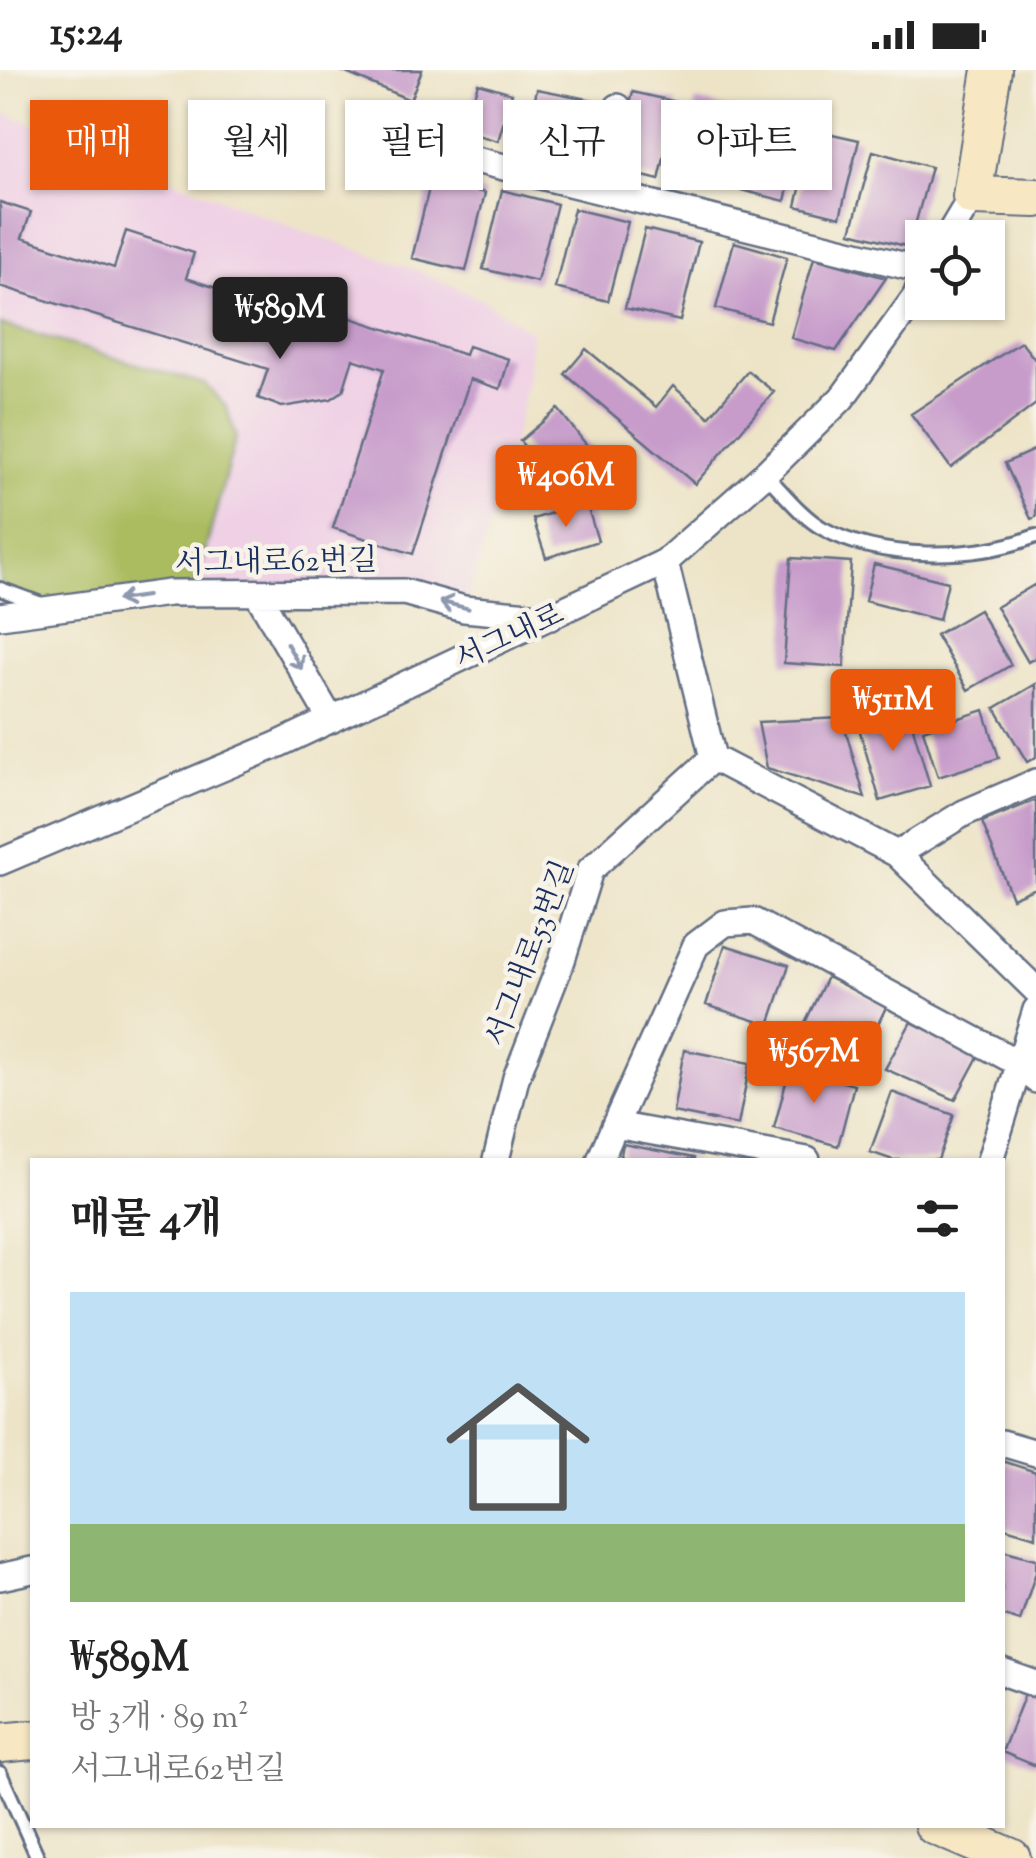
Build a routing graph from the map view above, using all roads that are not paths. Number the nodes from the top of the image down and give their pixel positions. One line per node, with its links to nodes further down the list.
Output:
1 (992, 70): 3 (street)
2 (594, 190): 6 (street)
3 (972, 196): 4 (street); 5 (street)
4 (1036, 198)
5 (958, 220)
6 (905, 266)
7 (905, 311): 8 (street, 서그내로)
8 (765, 474): 9 (lane); 10 (street, 서그내로)
9 (1036, 536)
10 (665, 562): 15 (street, 서그내로); 17 (street)
11 (0, 589): 13 (lane)
12 (258, 593): 13 (street, 서그내로62번길, one-way to 13); 15 (street, 서그내로62번길, one-way to 12); 16 (street, one-way to 16)
13 (53, 608): 14 (street, 서그내로62번길)
14 (0, 616)
15 (551, 617): 16 (street, 서그내로)
16 (332, 720): 20 (street, 서그내로)
17 (714, 758): 19 (street); 25 (street, 서그내로53번길)
18 (1036, 782): 19 (street)
19 (897, 854): 21 (street)
20 (0, 862)
21 (1036, 990)
22 (1036, 1010): 23 (street)
23 (1028, 1072): 24 (street); 28 (street)
24 (615, 1125): 26 (street); 27 (street)
25 (496, 1158)
26 (601, 1158)
27 (795, 1158)
28 (991, 1158)
29 (1005, 1443): 30 (street)
30 (1036, 1453)
31 (30, 1570): 32 (street)
32 (0, 1577)
33 (1005, 1673): 34 (street)
34 (1036, 1684)
35 (30, 1740): 36 (street)
36 (0, 1743)
37 (0, 1773): 39 (lane)
38 (941, 1828): 40 (street)
39 (38, 1858)
40 (1011, 1858)

